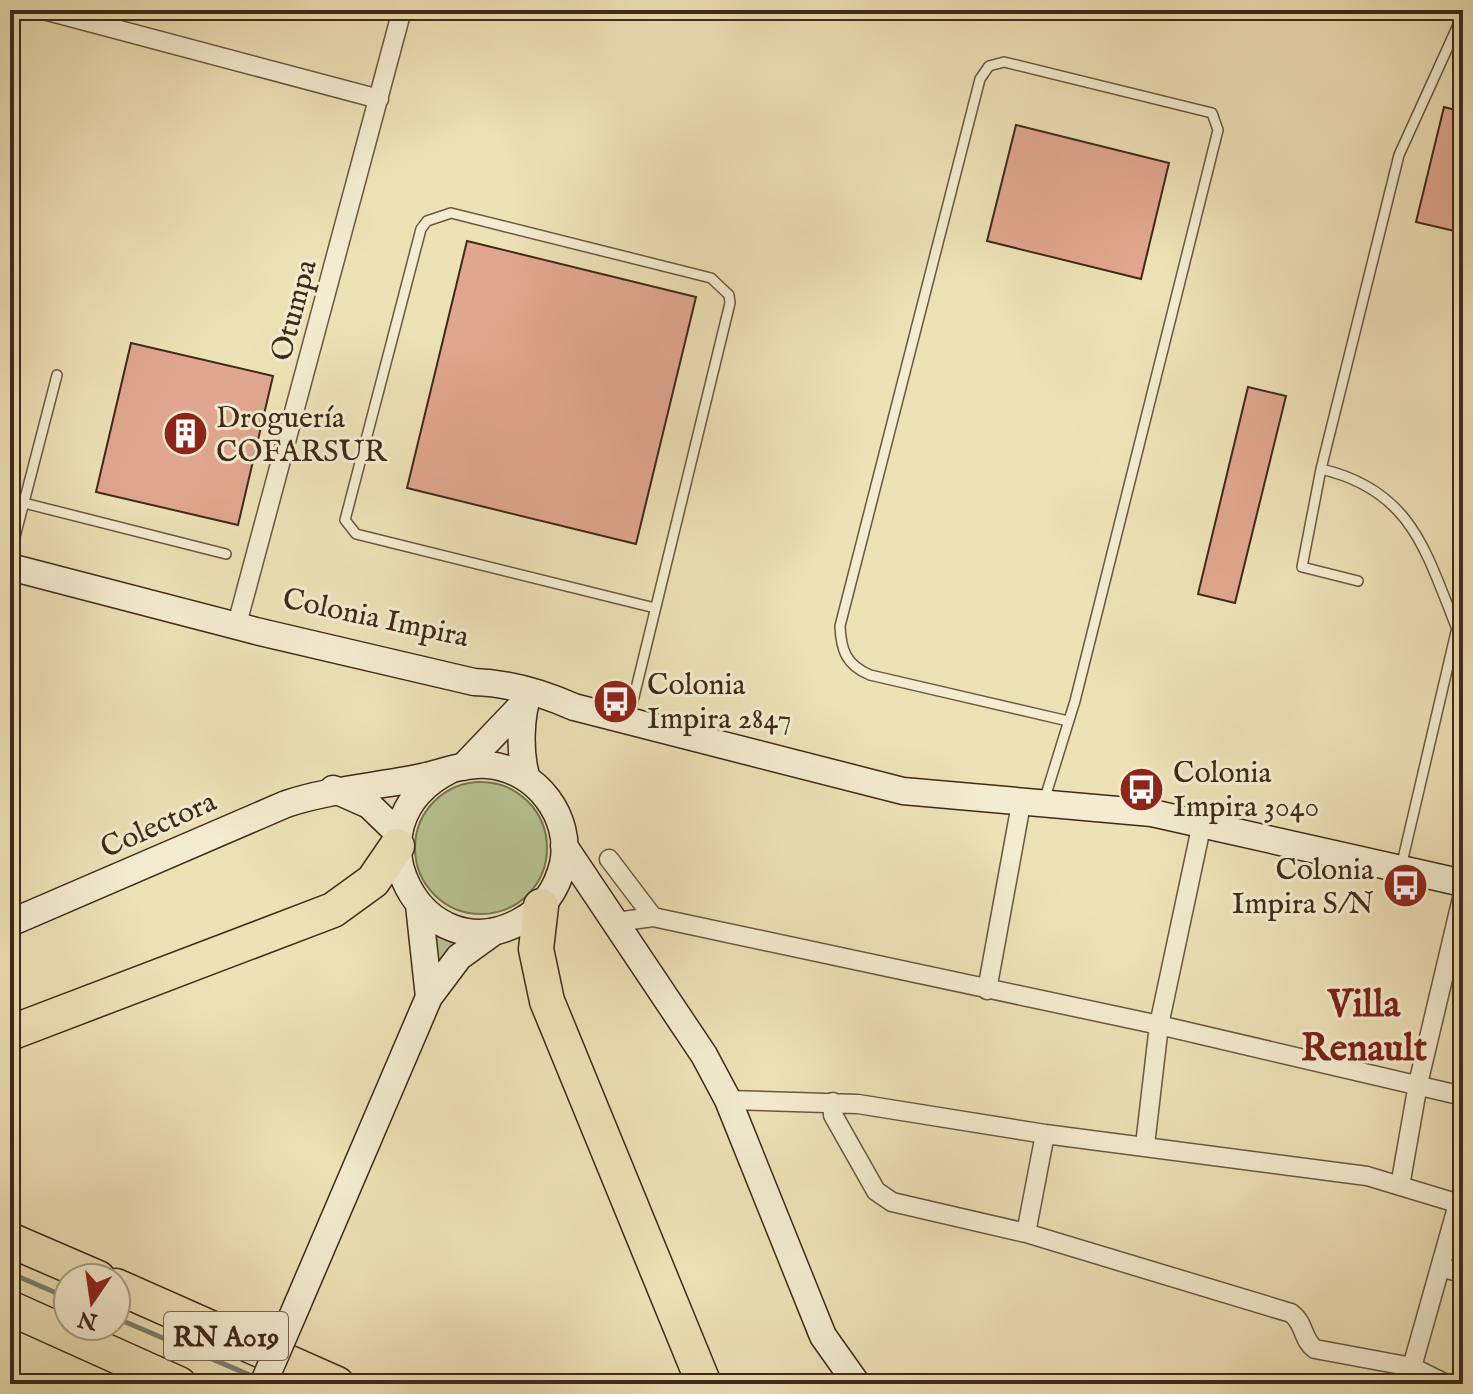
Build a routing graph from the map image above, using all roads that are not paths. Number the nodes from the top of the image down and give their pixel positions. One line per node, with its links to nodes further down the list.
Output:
1 (44, 10): 4 (street)
2 (402, 10): 4 (street, Otumpa)
3 (1463, 14): 6 (lane)
4 (379, 99): 14 (street, Otumpa)
5 (57, 375): 7 (lane)
6 (1321, 469): 11 (lane); 15 (lane)
7 (24, 503): 8 (lane); 9 (lane)
8 (226, 554)
9 (10, 556)
10 (10, 567): 14 (main road, Colonia Impira)
11 (1358, 581)
12 (1463, 602): 15 (lane)
13 (655, 608): 13 (lane); 17 (lane)
14 (237, 624): 16 (main road, Colonia Impira)
15 (1457, 629): 28 (lane)
16 (533, 696): 17 (main road, Colonia Impira); 19 (main road); 20 (main road); 22 (main road, Colonia Impira)
17 (632, 705): 22 (main road, Colonia Impira)
18 (1068, 721): 18 (lane); 23 (lane)
19 (457, 769): 20 (main road); 21 (main road, Colectora); 25 (main road)
20 (527, 779): 26 (main road)
21 (333, 789): 25 (main road); 35 (main road, Colectora)
22 (985, 801): 23 (main road, Colonia Impira)
23 (1032, 804): 24 (main road, Colonia Impira); 37 (street)
24 (1202, 823): 28 (main road, Colonia Impira); 39 (street)
25 (398, 839): 31 (main road); 40 (highway)
26 (564, 846): 32 (main road); 34 (main road)
27 (609, 859): 33 (street)
28 (1401, 868): 29 (main road, Colonia Impira)
29 (1463, 883)
30 (1463, 894): 41 (street)
31 (419, 905): 36 (main road); 38 (main road)
32 (541, 906): 36 (main road); 60 (highway)
33 (653, 917): 34 (street); 37 (street)
34 (616, 922): 43 (main road)
35 (10, 923)
36 (495, 931): 38 (main road)
37 (987, 990): 39 (street)
38 (429, 997): 58 (main road, bridge)
39 (1159, 1025): 41 (street); 46 (street)
40 (10, 1033)
41 (1418, 1084): 42 (street); 47 (street)
42 (1463, 1096)
43 (728, 1100): 44 (street); 61 (main road)
44 (833, 1102): 45 (street); 49 (street)
45 (1045, 1134): 46 (street); 49 (street)
46 (1145, 1145): 47 (street)
47 (1400, 1186): 48 (street)
48 (1461, 1204): 52 (street)
49 (1026, 1233): 56 (street)
50 (10, 1240): 51 (highway)
51 (61, 1262)
52 (1443, 1268): 53 (street); 56 (street)
53 (1463, 1273)
54 (132, 1293): 59 (highway, RN A019)
55 (10, 1308): 57 (highway, RN A019)
56 (1412, 1367): 62 (street)
57 (179, 1384)
58 (263, 1384)
59 (337, 1384)
60 (704, 1384)
61 (857, 1384)
62 (1446, 1384)

